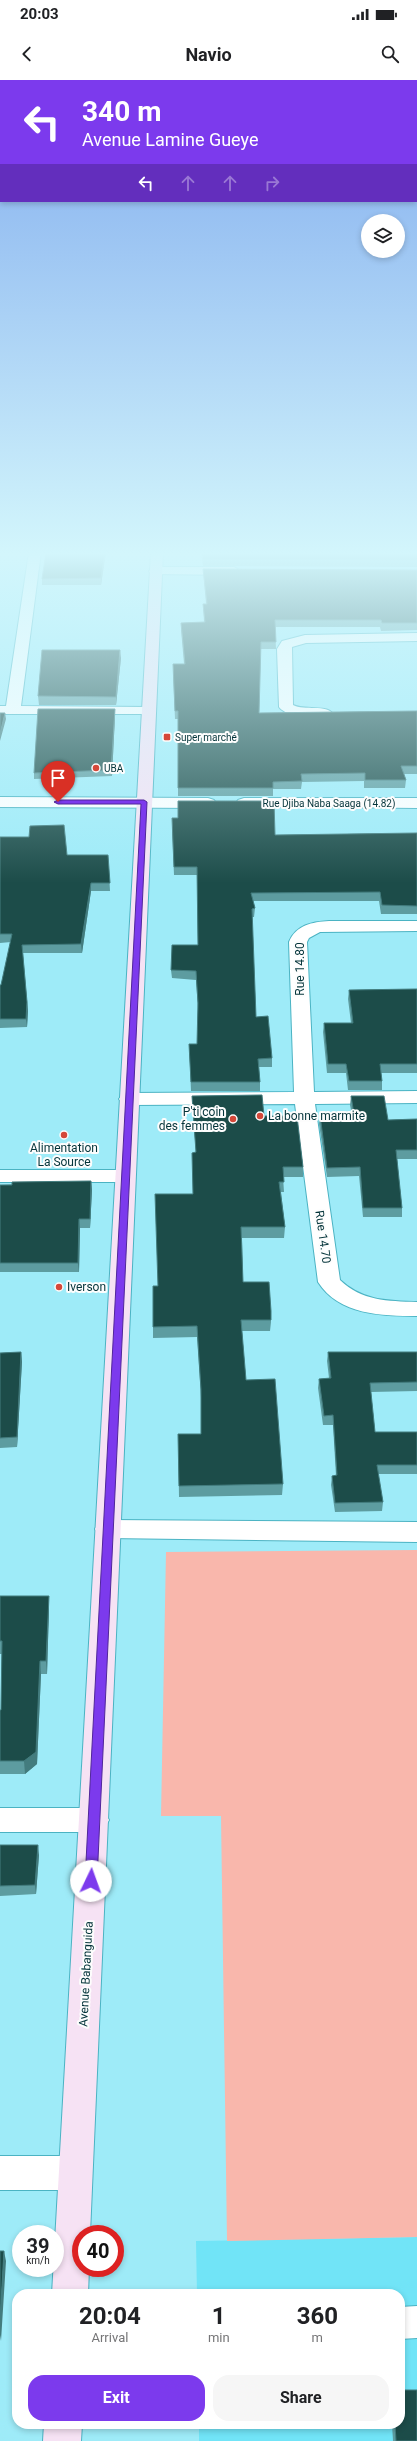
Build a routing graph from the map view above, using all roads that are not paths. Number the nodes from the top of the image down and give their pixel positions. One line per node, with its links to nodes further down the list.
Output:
1 (15, 662): 4 (street)
2 (151, 662): 5 (street, Avenue Babanguida)
3 (284, 662): 6 (street)
4 (6, 710): 5 (street)
5 (149, 711): 8 (street, Avenue Babanguida)
6 (338, 714)
7 (0, 802): 8 (street, Rue Djiba Naba Saaga (14.82))
8 (144, 802): 9 (street, Rue Djiba Naba Saaga (14.82)); 13 (street, Avenue Babanguida)
9 (417, 803)
10 (417, 926): 11 (street, Rue 14.80)
11 (304, 1097): 12 (street); 13 (street); 16 (street, Rue 14.70)
12 (417, 1097)
13 (129, 1098): 15 (street, Avenue Babanguida)
14 (0, 1176): 15 (street)
15 (125, 1176): 17 (street, Avenue Babanguida)
16 (417, 1309)
17 (108, 1529): 18 (street); 20 (street, Avenue Babanguida)
18 (417, 1532)
19 (0, 1820): 20 (street)
20 (94, 1820): 21 (street, Avenue Babanguida)
21 (75, 2172): 22 (street); 23 (street, Avenue Babanguida)
22 (0, 2173)
23 (70, 2289)
24 (405, 2322): 25 (lane)
25 (417, 2322)
26 (63, 2429): 27 (street)
27 (62, 2441)

